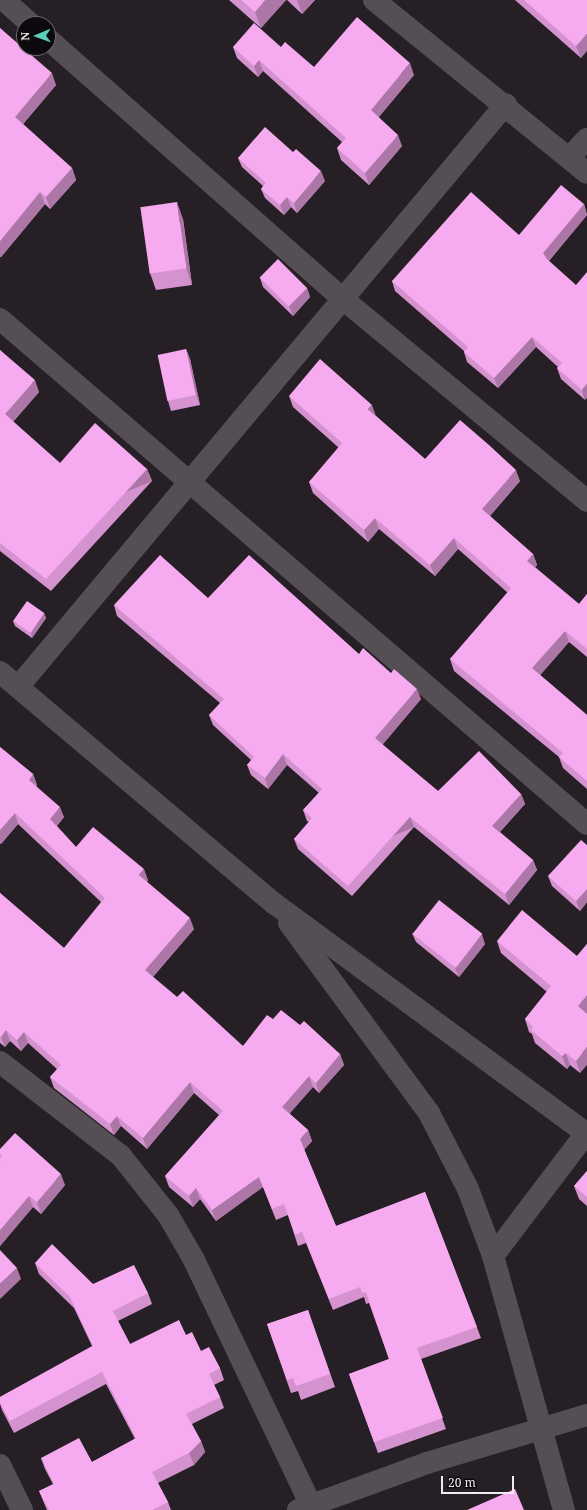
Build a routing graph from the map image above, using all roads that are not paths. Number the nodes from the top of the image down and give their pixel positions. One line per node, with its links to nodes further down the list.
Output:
1 (4, 0): 3 (street)
2 (374, 0): 5 (street)
3 (22, 16)
4 (56, 46): 9 (street)
5 (506, 104): 7 (street); 9 (street)
6 (587, 140): 7 (street)
7 (569, 158): 8 (street)
8 (587, 173)
9 (343, 299): 11 (street); 12 (street)
10 (0, 319): 11 (street)
11 (191, 481): 14 (street); 15 (street)
12 (587, 501)
13 (0, 672): 14 (street)
14 (18, 687): 16 (street)
15 (587, 824)
16 (275, 904): 18 (street); 19 (street)
17 (0, 1062): 23 (street)
18 (587, 1133): 19 (street)
19 (493, 1256): 21 (street)
20 (587, 1415): 21 (street)
21 (539, 1427): 23 (street); 25 (street)
22 (0, 1465): 24 (street)
23 (307, 1508)
24 (22, 1510)
25 (564, 1510)

